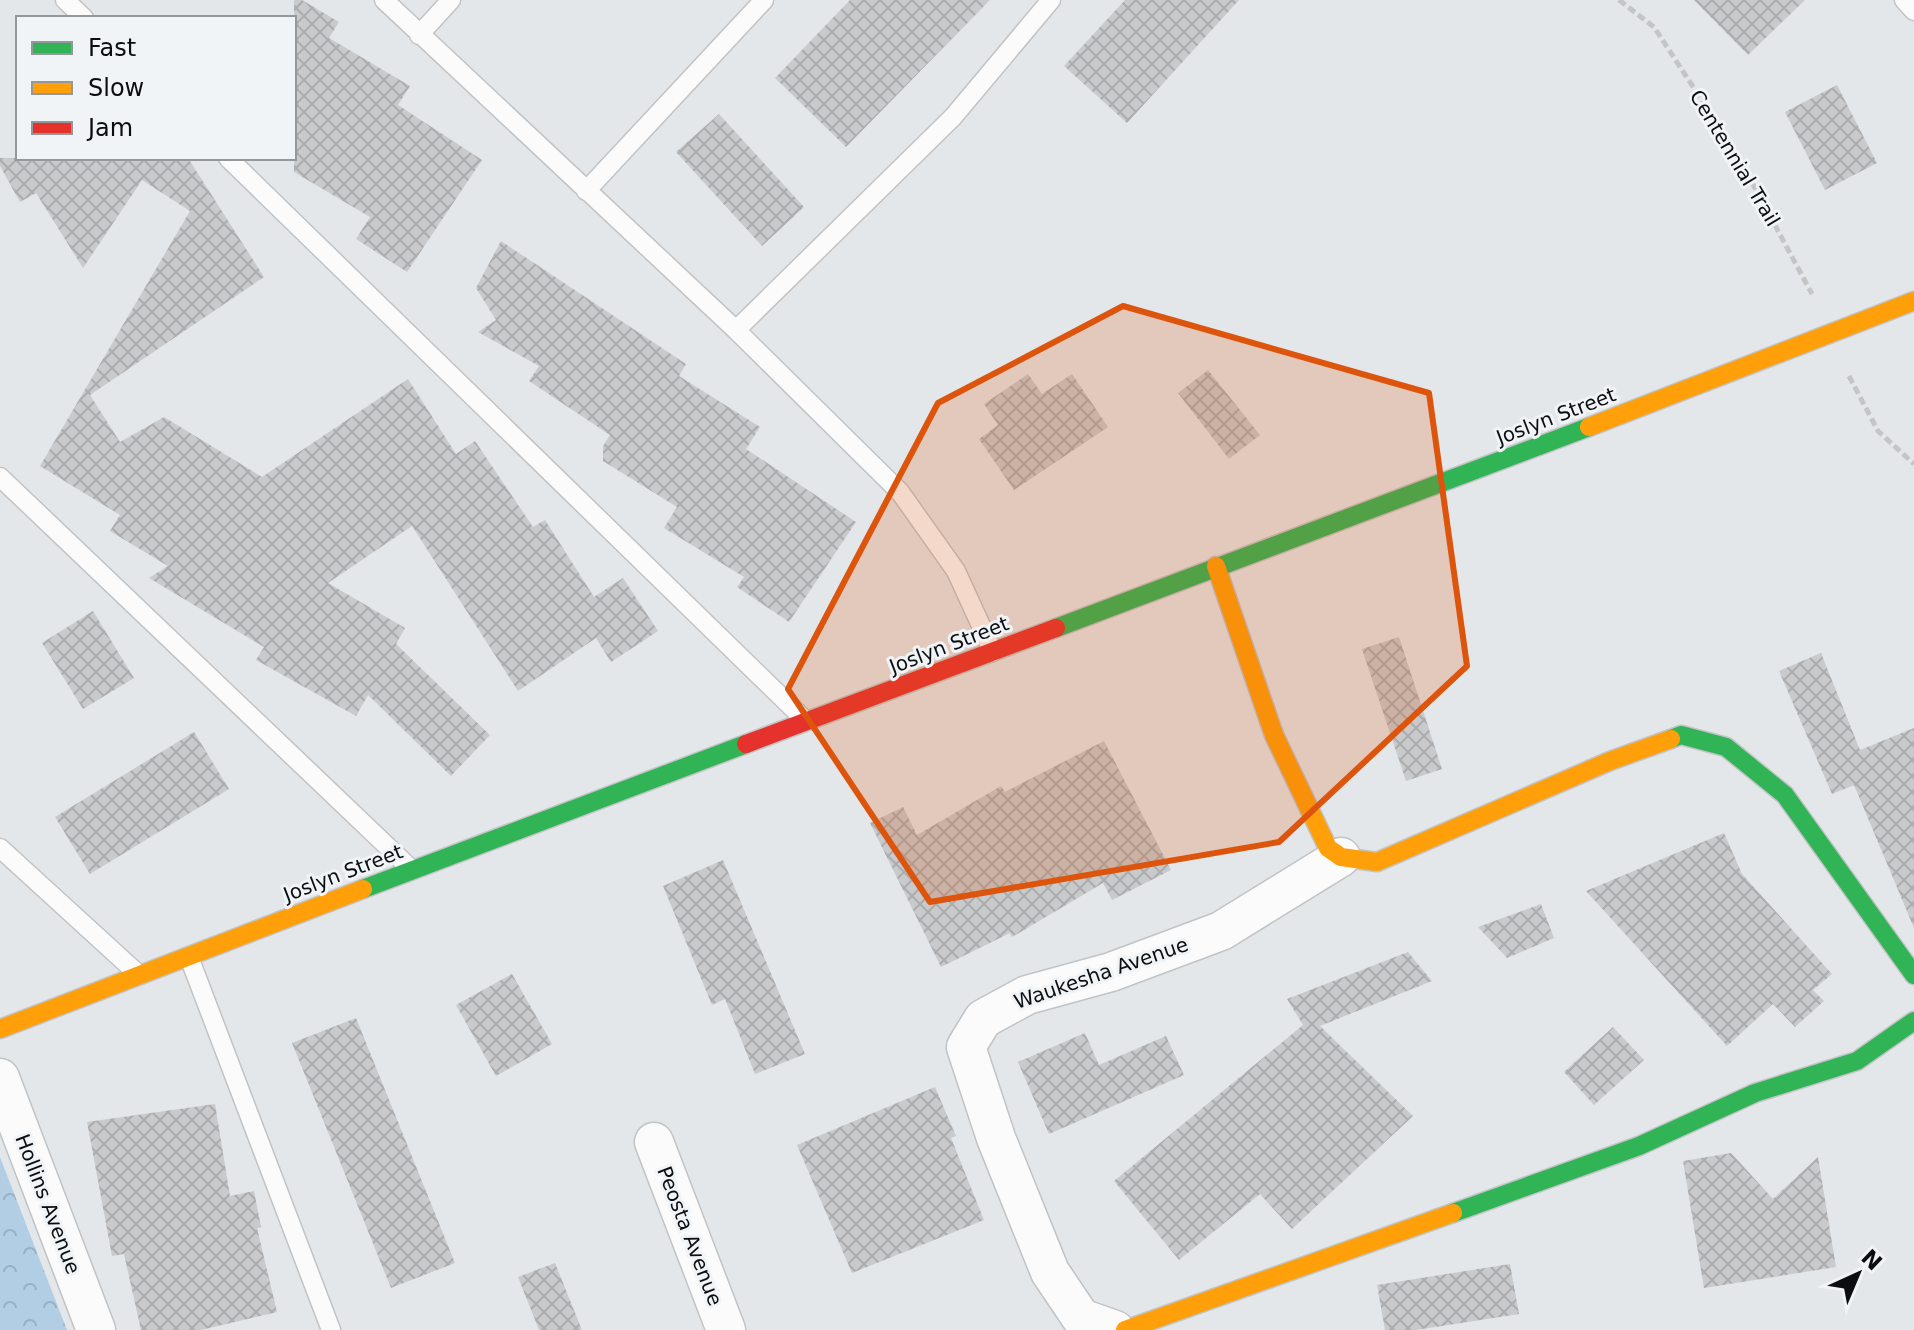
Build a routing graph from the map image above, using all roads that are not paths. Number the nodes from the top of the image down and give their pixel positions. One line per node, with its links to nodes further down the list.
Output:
1 (65, 0): 8 (lane)
2 (384, 0): 9 (lane)
3 (451, 0): 9 (lane)
4 (764, 0): 11 (lane)
5 (1051, 0): 13 (lane)
6 (1904, 0): 7 (lane)
7 (1914, 11)
8 (82, 16)
9 (419, 35): 11 (lane)
10 (230, 160): 17 (lane)
11 (586, 191): 13 (lane)
12 (1914, 301): 15 (street, Joslyn Street)
13 (736, 330): 16 (lane)
14 (0, 477): 20 (lane)
15 (1216, 566): 16 (street, Joslyn Street); 19 (street)
16 (993, 652): 17 (street, Joslyn Street)
17 (807, 722): 20 (street, Joslyn Street)
18 (0, 848): 23 (lane)
19 (1341, 857): 22 (street); 31 (street, Waukesha Avenue)
20 (412, 870): 21 (street, Joslyn Street)
21 (189, 957): 23 (street, Joslyn Street); 29 (lane)
22 (1914, 975)
23 (141, 976): 25 (street, Joslyn Street)
24 (1914, 1021): 32 (street)
25 (0, 1029)
26 (0, 1078): 28 (street, Hollins Avenue)
27 (654, 1142): 30 (street, Peosta Avenue)
28 (96, 1330)
29 (331, 1330)
30 (726, 1330)
31 (1115, 1330)
32 (1125, 1330)

